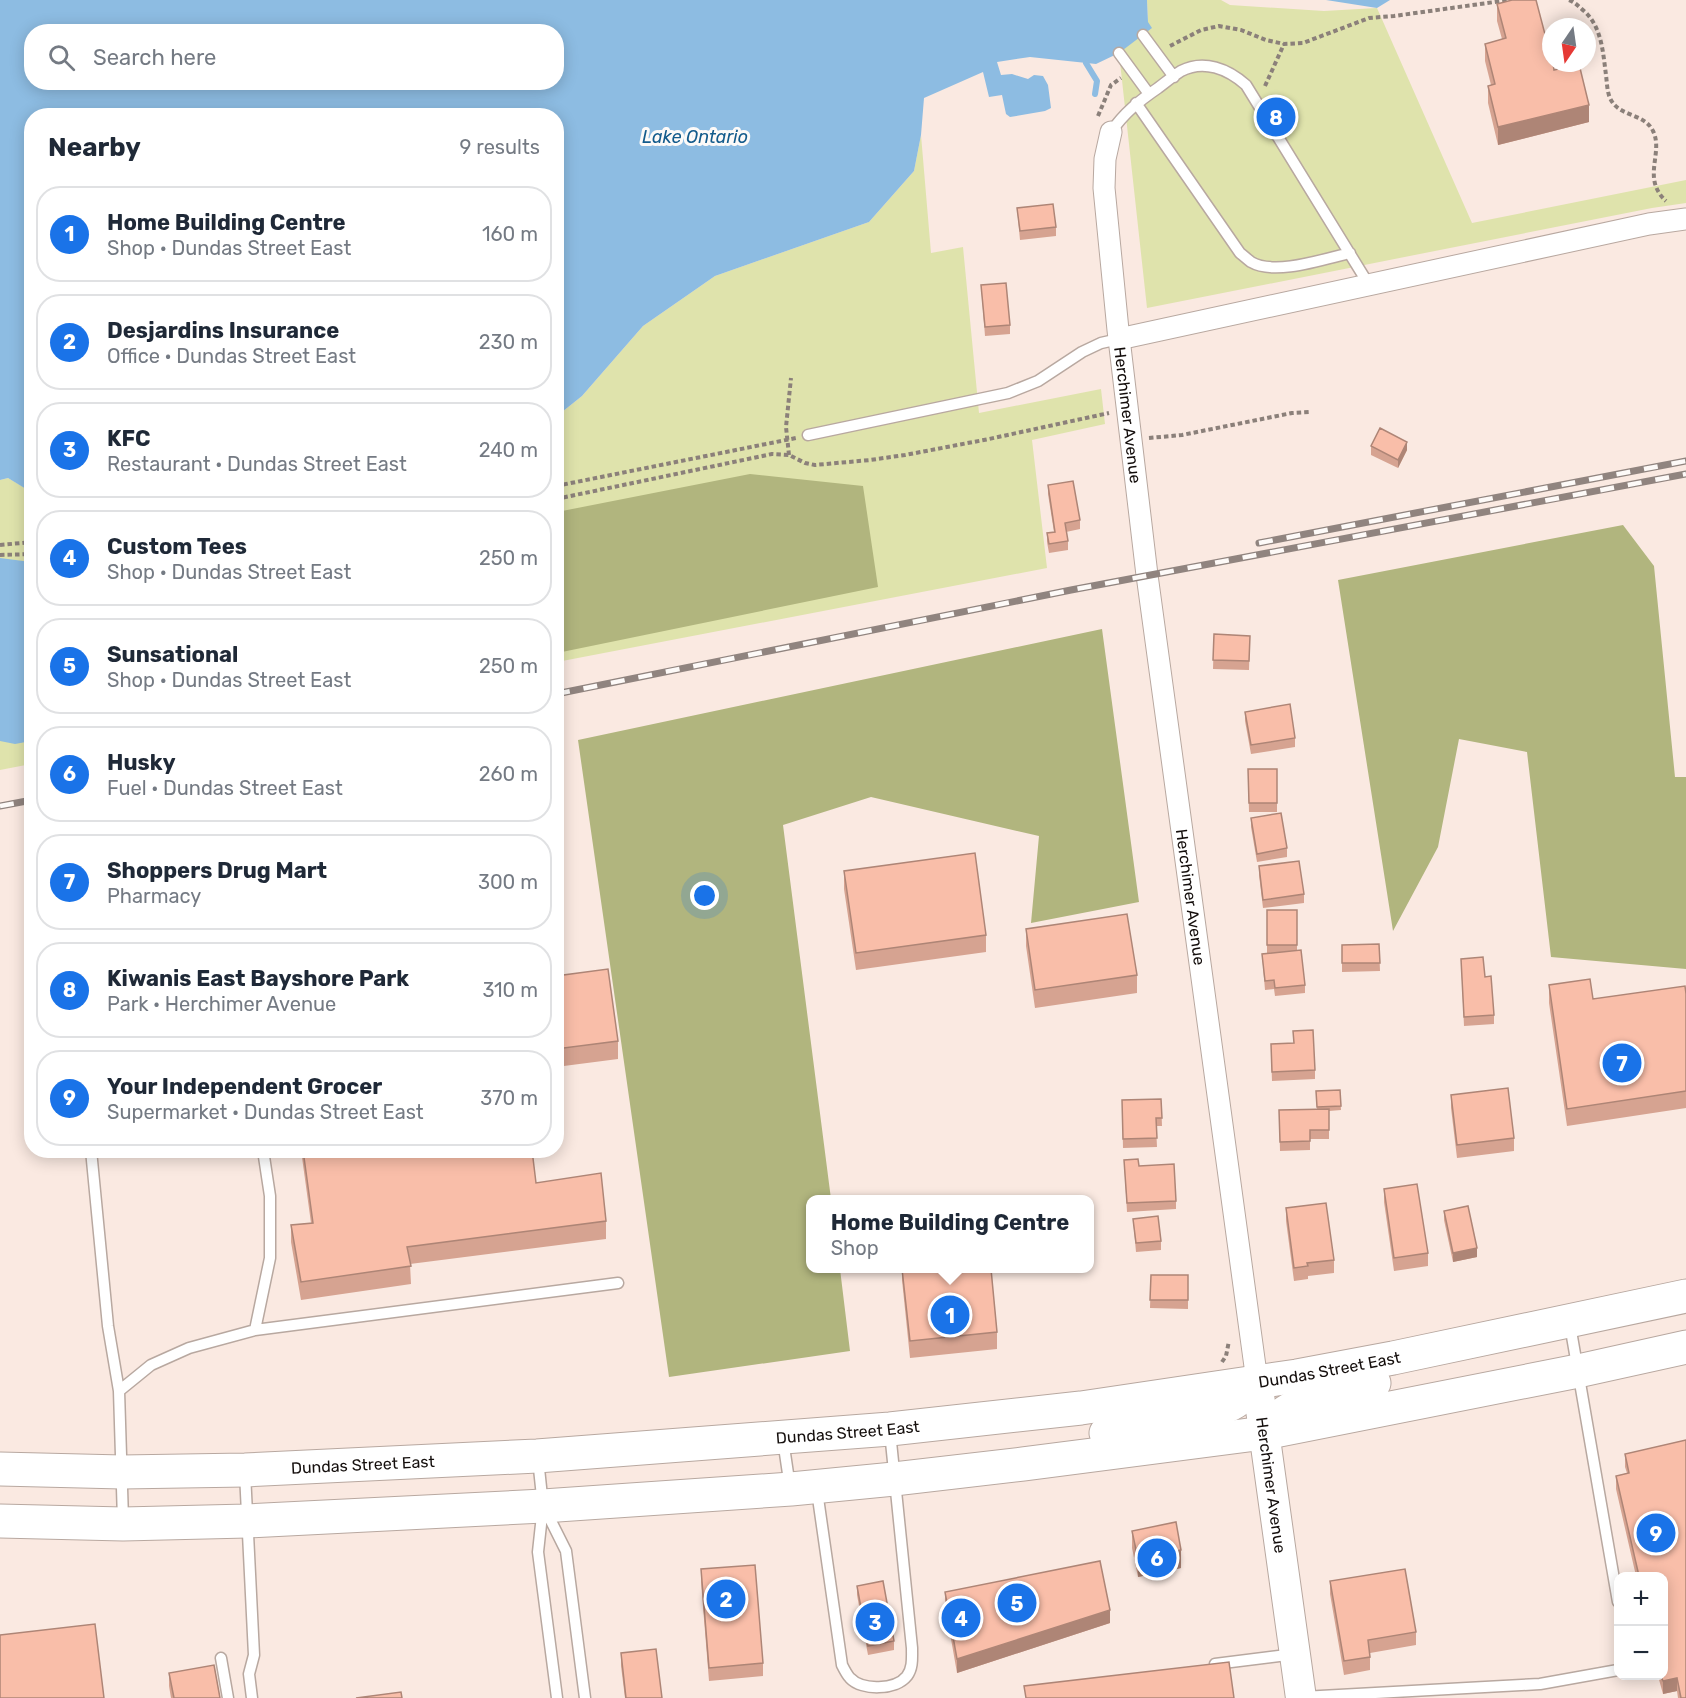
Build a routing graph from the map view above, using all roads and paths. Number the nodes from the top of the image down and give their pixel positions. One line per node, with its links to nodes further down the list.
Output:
1 (1509, 0): 4 (path)
2 (1569, 0): 12 (path)
3 (1143, 35): 7 (lane)
4 (1284, 44): 5 (path); 10 (path)
5 (1168, 46)
6 (1119, 53): 8 (lane)
7 (1174, 77): 8 (lane, Herchimer Avenue); 10 (lane, Herchimer Avenue)
8 (1149, 94): 9 (lane, Herchimer Avenue)
9 (1136, 103): 11 (lane, Herchimer Avenue); 14 (lane)
10 (1260, 108): 14 (lane, Herchimer Avenue)
11 (1111, 132): 16 (street, Herchimer Avenue)
12 (1668, 203)
13 (1686, 219): 15 (street)
14 (1350, 253): 15 (lane, Herchimer Avenue)
15 (1369, 285): 16 (street)
16 (1119, 339): 20 (lane); 22 (street, Herchimer Avenue)
17 (791, 378): 21 (path)
18 (1110, 412): 23 (path)
19 (1309, 412): 22 (path)
20 (808, 435): 21 (path)
21 (787, 440): 23 (path); 24 (path)
22 (1131, 440): 39 (street, Herchimer Avenue)
23 (789, 455): 25 (path)
24 (564, 484)
25 (564, 497)
26 (24, 542): 27 (path)
27 (0, 544)
28 (24, 554): 29 (path)
29 (0, 555)
30 (92, 1158): 40 (lane)
31 (264, 1158): 35 (lane)
32 (618, 1283): 35 (lane)
33 (1686, 1296): 34 (main road, Dundas Street East)
34 (1569, 1322): 36 (main road, Dundas Street East); 38 (lane)
35 (255, 1330): 40 (lane)
36 (1465, 1343): 39 (main road, Dundas Street East); 42 (main road)
37 (1686, 1347): 38 (main road)
38 (1578, 1371): 42 (main road); 55 (lane)
39 (1257, 1382): 41 (main road, Dundas Street East); 42 (street, Herchimer Avenue); 45 (main road)
40 (118, 1391): 48 (lane)
41 (890, 1429): 43 (main road, Dundas Street East); 49 (lane)
42 (1264, 1433): 45 (main road); 56 (street, Herchimer Avenue)
43 (783, 1437): 44 (main road, Dundas Street East); 50 (lane)
44 (537, 1456): 47 (main road, Dundas Street East); 51 (lane)
45 (1023, 1464): 49 (main road)
46 (0, 1469): 48 (main road, Dundas Street East)
47 (245, 1470): 48 (main road, Dundas Street East); 53 (lane)
48 (122, 1472): 54 (lane)
49 (894, 1479): 50 (main road); 50 (lane)
50 (803, 1488): 51 (main road)
51 (543, 1506): 53 (main road); 62 (lane); 63 (lane)
52 (0, 1521): 54 (main road)
53 (247, 1521): 54 (main road); 61 (lane)
54 (123, 1524)
55 (1614, 1579)
56 (1295, 1654): 58 (lane); 64 (street, Herchimer Avenue)
57 (221, 1658): 60 (lane)
58 (1203, 1665)
59 (1614, 1671): 64 (lane)
60 (228, 1698)
61 (252, 1698)
62 (557, 1698)
63 (585, 1698)
64 (1301, 1698)

